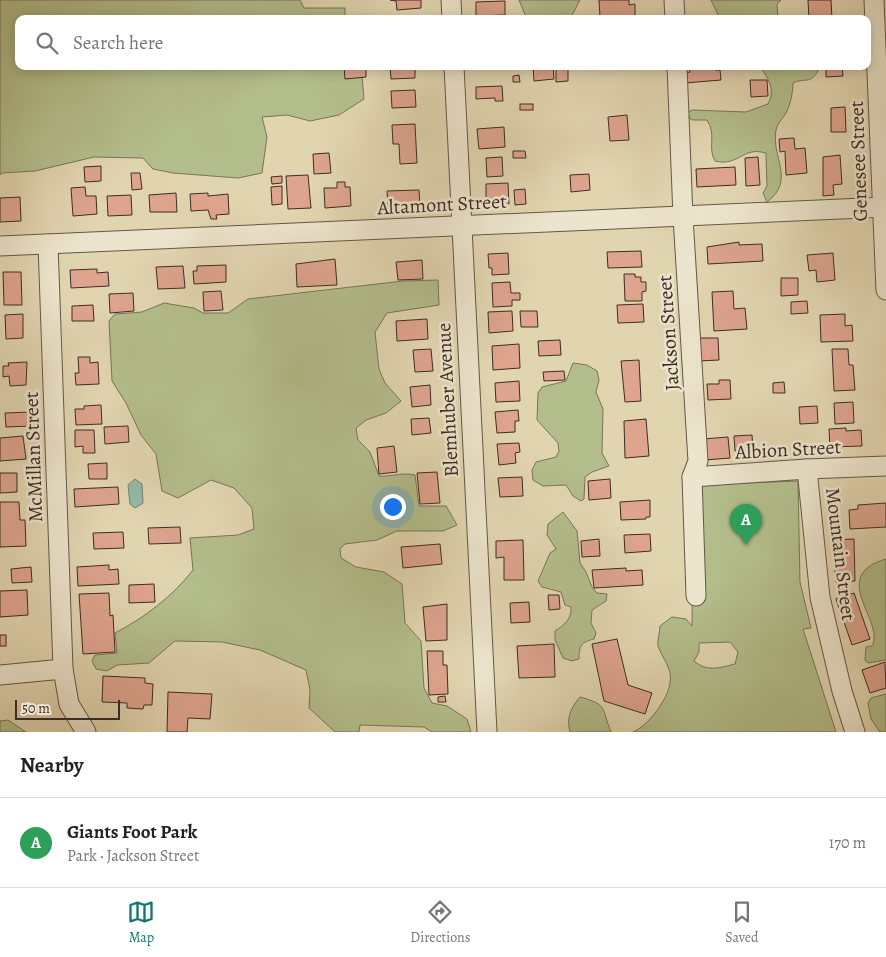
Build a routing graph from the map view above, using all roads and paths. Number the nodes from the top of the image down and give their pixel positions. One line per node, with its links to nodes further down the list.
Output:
1 (451, 0): 4 (street)
2 (674, 0): 5 (street)
3 (874, 0): 8 (street, Genesee Street)
4 (452, 15)
5 (675, 15)
6 (454, 70): 10 (street, Blemhuber Avenue)
7 (677, 70): 9 (street, Jackson Street)
8 (884, 207): 9 (street, Altamont Street); 13 (street, Genesee Street)
9 (683, 217): 10 (street, Altamont Street); 16 (street, Jackson Street)
10 (460, 226): 11 (street, Altamont Street); 21 (street, Blemhuber Avenue)
11 (48, 244): 12 (street, Altamont Street); 18 (street, McMillan Street)
12 (0, 246)
13 (886, 290)
14 (886, 466): 15 (street, Albion Street)
15 (807, 469): 16 (street, Albion Street); 22 (street, Mountain Street)
16 (692, 477): 17 (street, Jackson Street)
17 (696, 596)
18 (63, 669): 19 (street); 20 (street, McMillan Street)
19 (0, 675)
20 (86, 732)
21 (487, 732)
22 (855, 732)

